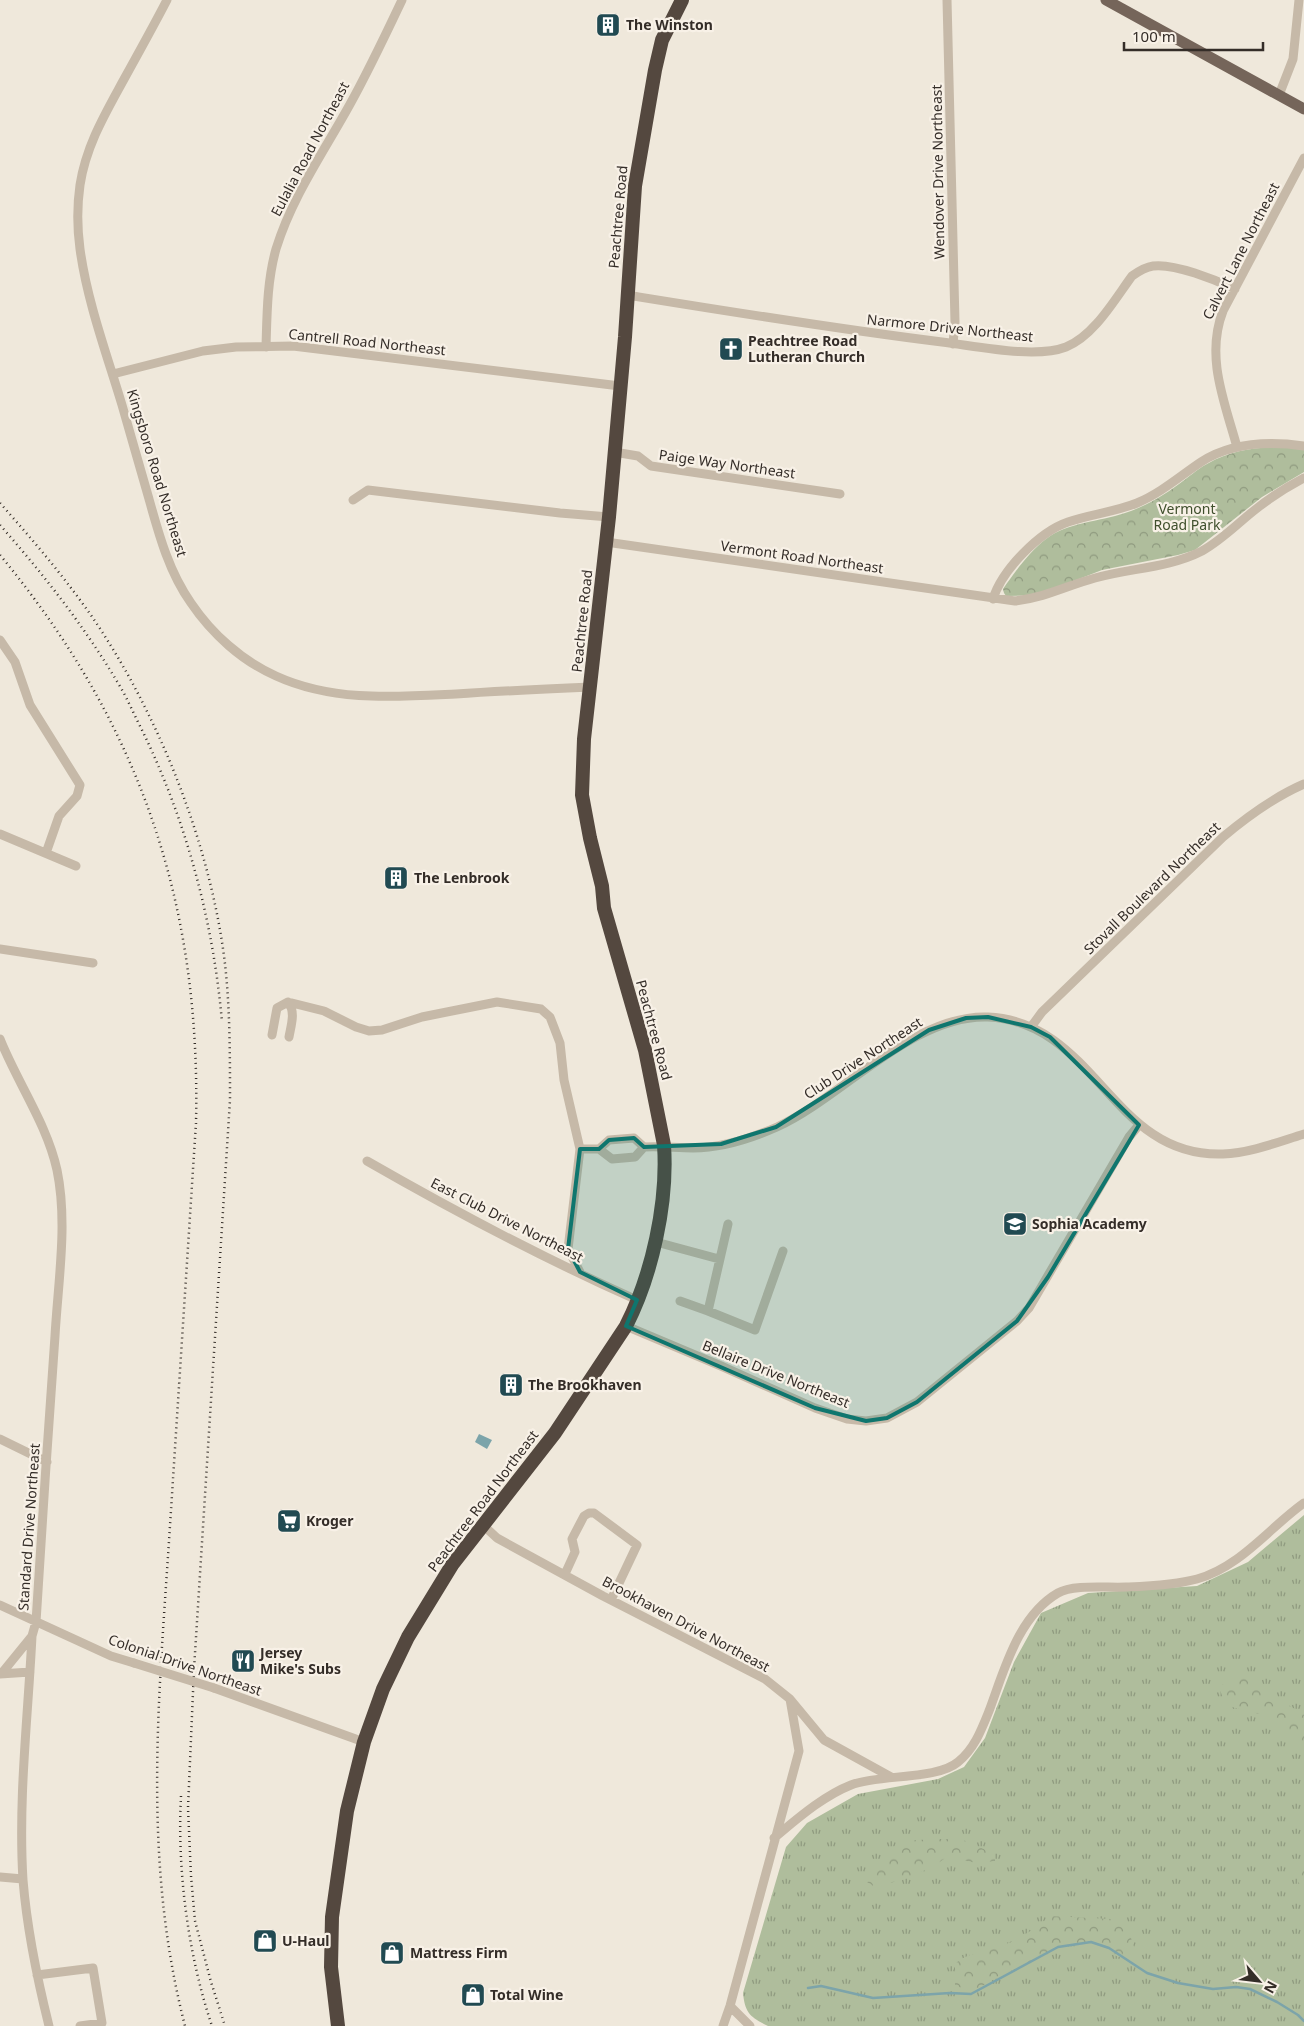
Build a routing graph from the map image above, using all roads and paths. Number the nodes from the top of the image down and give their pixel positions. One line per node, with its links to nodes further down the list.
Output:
1 (167, 0): 14 (street, Kingsboro Road Northeast)
2 (402, 0): 13 (street, Eulalia Road Northeast)
3 (682, 0): 11 (highway, Peachtree Road)
4 (948, 0): 12 (street, Wendover Drive Northeast)
5 (1106, 0): 7 (main road)
6 (1299, 0): 7 (street)
7 (1279, 95): 8 (main road)
8 (1304, 109)
9 (1304, 158): 10 (street, Calvert Lane Northeast)
10 (1235, 289): 12 (street, Narmore Drive Northeast); 17 (street, Calvert Lane Northeast)
11 (627, 295): 12 (street, Narmore Drive Northeast); 15 (highway, Peachtree Road)
12 (953, 344)
13 (266, 347): 14 (street, Cantrell Road Northeast); 15 (street, Cantrell Road Northeast)
14 (113, 374): 26 (street, Kingsboro Road Northeast)
15 (620, 386): 18 (highway, Peachtree Road)
16 (1304, 446): 17 (street)
17 (1237, 447): 24 (street)
18 (614, 452): 20 (street, Paige Way Northeast); 22 (highway, Peachtree Road)
19 (1304, 478): 24 (street, Vermont Road Northeast)
20 (840, 494)
21 (353, 500): 22 (street)
22 (609, 516): 23 (highway, Peachtree Road)
23 (606, 542): 24 (street, Vermont Road Northeast); 26 (highway, Peachtree Road)
24 (993, 599)
25 (0, 640): 29 (street)
26 (591, 686): 42 (highway, Peachtree Road)
27 (1304, 784): 36 (street, Stovall Boulevard Northeast)
28 (0, 834): 29 (street)
29 (46, 853): 30 (street)
30 (76, 866)
31 (0, 949): 32 (street)
32 (93, 963)
33 (288, 1002): 34 (street); 35 (street); 44 (street)
34 (274, 1024): 35 (street); 37 (street)
35 (290, 1026): 38 (street)
36 (1031, 1027): 40 (street, Club Drive Northeast); 42 (street, Club Drive Northeast)
37 (272, 1035)
38 (289, 1037)
39 (0, 1038): 57 (street, Standard Drive Northeast)
40 (1139, 1125): 41 (street, Club Drive Northeast); 55 (street, Bellaire Drive Northeast)
41 (1304, 1134)
42 (664, 1145): 43 (street, Club Drive Northeast); 48 (highway, Peachtree Road)
43 (644, 1147): 45 (street); 45 (street)
44 (580, 1148): 45 (street); 51 (street)
45 (599, 1149)
46 (366, 1161): 51 (street, East Club Drive Northeast)
47 (728, 1224): 50 (street)
48 (656, 1242): 50 (street); 52 (highway, Peachtree Road Northeast)
49 (783, 1251): 54 (street)
50 (720, 1259): 54 (street)
51 (580, 1272): 52 (street, East Club Drive Northeast)
52 (637, 1300): 55 (highway, Peachtree Road Northeast)
53 (680, 1301): 54 (street)
54 (708, 1311)
55 (626, 1326): 59 (highway, Peachtree Road Northeast)
56 (0, 1439): 57 (street)
57 (47, 1462): 63 (street, Standard Drive Northeast)
58 (1304, 1504): 69 (street)
59 (484, 1526): 60 (street, Brookhaven Drive Northeast); 68 (highway, Peachtree Road Northeast)
60 (565, 1574): 61 (street, Brookhaven Drive Northeast); 61 (street)
61 (611, 1600): 67 (street, Brookhaven Drive Northeast)
62 (0, 1605): 63 (street, Colonial Drive Northeast)
63 (36, 1622): 64 (street, Standard Drive Northeast); 68 (street, Colonial Drive Northeast, bridge)
64 (32, 1636): 65 (street, Standard Drive Northeast); 66 (street)
65 (30, 1672): 66 (street); 72 (street, Standard Drive Northeast)
66 (1, 1673)
67 (790, 1699): 69 (street, Brookhaven Drive Northeast); 70 (street)
68 (364, 1742): 77 (highway, Peachtree Road Northeast)
69 (891, 1777): 70 (street)
70 (774, 1838): 74 (street)
71 (0, 1877): 72 (street)
72 (23, 1879): 73 (street, Standard Drive Northeast)
73 (37, 1975): 75 (street, Standard Drive Northeast); 76 (street)
74 (730, 2006): 78 (street); 79 (street)
75 (49, 2026)
76 (80, 2026)
77 (338, 2026)
78 (723, 2026)
79 (750, 2026)

